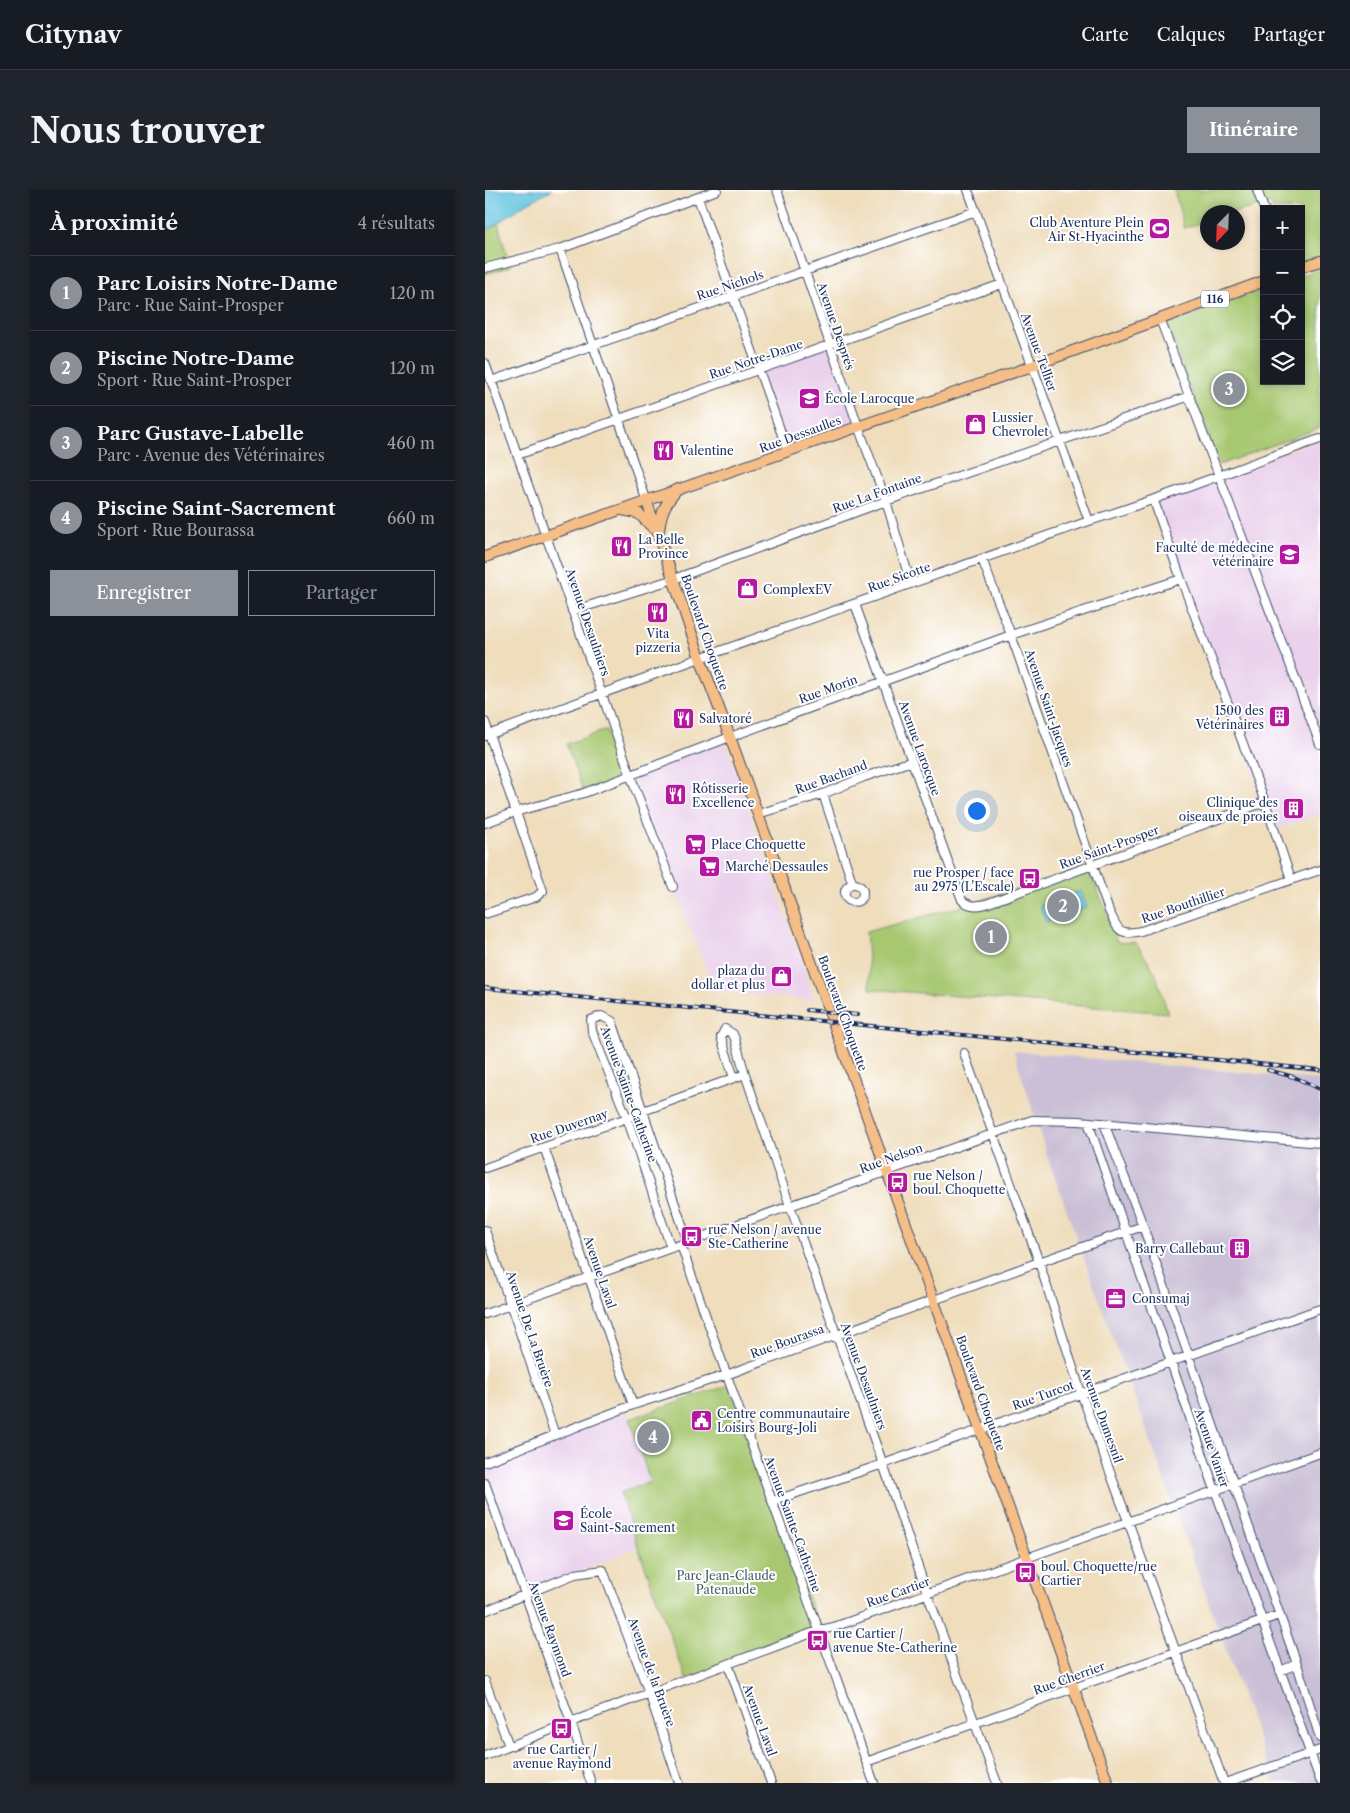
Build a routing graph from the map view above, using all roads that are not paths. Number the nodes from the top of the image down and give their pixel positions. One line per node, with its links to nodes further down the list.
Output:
1 (717, 190): 5 (street)
2 (777, 190): 12 (street, Avenue Després)
3 (968, 190): 7 (street, Avenue Tellier)
4 (1257, 190): 6 (street)
5 (698, 198): 8 (street); 15 (street)
6 (1263, 205)
7 (976, 211): 12 (street, Rue Nichols); 14 (street, Avenue Tellier)
8 (560, 249): 11 (street); 18 (street, Boulevard Choquette)
9 (1320, 261): 10 (main road)
10 (1305, 266)
11 (485, 268)
12 (805, 271): 15 (street, Rue Nichols); 17 (street, Avenue Després)
13 (1260, 282): 16 (main road, Rue Dessaulles / 116)
14 (1002, 284): 17 (street, Rue Notre-Dame); 20 (street, Avenue Tellier)
15 (733, 296): 18 (street, Rue Nichols); 21 (street)
16 (1160, 319): 20 (main road, Rue Dessaulles / 116); 23 (street)
17 (831, 344): 21 (street, Rue Notre-Dame); 25 (street, Avenue Després)
18 (593, 345): 22 (street, Rue Nichols); 24 (street, Boulevard Choquette)
19 (485, 363): 22 (street, Avenue Desaulniers)
20 (1032, 366): 25 (main road, Rue Dessaulles / 116); 27 (street, Avenue Tellier)
21 (759, 370): 24 (street, Rue Notre-Dame); 28 (street)
22 (491, 380): 29 (street, Avenue Desaulniers)
23 (1190, 396): 27 (street, Rue La Fontaine); 30 (street)
24 (618, 419): 29 (street, Rue Notre-Dame); 32 (street, Boulevard Choquette)
25 (858, 426): 28 (main road, Rue Dessaulles / 116); 34 (street, Avenue Després)
26 (1320, 439): 30 (street, Rue Sicotte)
27 (1059, 442): 34 (street, Rue La Fontaine); 36 (street, Avenue Tellier)
28 (788, 452): 31 (main road, Rue Dessaulles / 116)
29 (517, 455): 37 (street, Avenue Desaulniers)
30 (1219, 475): 33 (street, Rue Sicotte); 53 (street)
31 (679, 488): 32 (main road, Rue Dessaulles / 116); 38 (main road)
32 (646, 499): 35 (main road, Rue Dessaulles / 116); 38 (main road, Boulevard Choquette)
33 (1154, 500): 36 (street, Rue Sicotte); 42 (street)
34 (886, 501): 41 (street, Rue La Fontaine); 43 (street, Avenue Després)
35 (615, 511): 37 (main road, Rue Dessaulles / 116); 38 (main road)
36 (1089, 521): 40 (street, Rue Sicotte)
37 (545, 535): 39 (main road, Rue Dessaulles / 116); 45 (street, Avenue Desaulniers)
38 (658, 535): 41 (main road, Boulevard Choquette)
39 (485, 556)
40 (982, 559): 43 (street, Rue Sicotte); 46 (street, Avenue Saint-Jacques)
41 (673, 579): 45 (street, Rue La Fontaine); 47 (main road, Boulevard Choquette)
42 (1181, 579): 46 (street, Rue Morin); 57 (street)
43 (911, 584): 44 (street, Rue Sicotte)
44 (855, 604): 47 (street, Rue Sicotte); 48 (street, Avenue Larocque)
45 (572, 612): 49 (street, Avenue Desaulniers)
46 (1011, 635): 48 (street, Rue Morin); 61 (street, Avenue Saint-Jacques)
47 (700, 658): 49 (street, Rue Sicotte); 52 (main road, Boulevard Choquette)
48 (884, 681): 52 (street, Rue Morin); 54 (street, Avenue Larocque)
49 (601, 694): 51 (street, Rue Sicotte); 55 (street, Avenue Desaulniers)
50 (485, 722): 51 (street)
51 (487, 735): 58 (street)
52 (730, 737): 55 (street, Rue Morin); 59 (main road, Boulevard Choquette)
53 (1320, 744)
54 (912, 761): 56 (street, Rue Bachand); 66 (street, Avenue Larocque)
55 (631, 776): 58 (street, Rue Morin); 65 (street, Avenue Desaulniers)
56 (823, 794): 59 (street, Rue Bachand); 64 (street)
57 (1265, 802): 61 (street, Rue Saint-Prosper); 63 (street)
58 (515, 812): 60 (street, Rue Morin); 67 (street)
59 (758, 814): 79 (main road, Boulevard Choquette)
60 (485, 823)
61 (1093, 866): 63 (street, Rue Bouthillier); 66 (street, Rue Saint-Prosper)
62 (1320, 870): 63 (street, Rue Bouthillier)
63 (1291, 878)
64 (852, 882)
65 (673, 886)
66 (962, 900)
67 (485, 914)
68 (964, 1053): 75 (street, Avenue Dumesnil)
69 (745, 1074): 70 (street, Rue Duvernay); 70 (street, Avenue Desaulniers); 82 (street, Avenue Desaulniers)
70 (734, 1078): 71 (street, Rue Duvernay)
71 (643, 1110): 72 (street, Rue Duvernay); 72 (street, Avenue Sainte-Catherine); 86 (street, Avenue Sainte-Catherine)
72 (627, 1118): 77 (street, Rue Duvernay); 87 (street, Avenue Sainte-Catherine)
73 (1088, 1122): 74 (street, Rue Nelson); 75 (street, Rue Nelson); 81 (street, Avenue Vanier)
74 (1104, 1123): 76 (street, Rue Nelson); 80 (street, Avenue Vanier)
75 (993, 1134): 79 (street, Rue Nelson); 88 (street, Avenue Dumesnil)
76 (1320, 1143)
77 (544, 1147): 78 (street, Rue Duvernay); 89 (street, Avenue Laval)
78 (485, 1168)
79 (888, 1171): 82 (street, Rue Nelson); 90 (main road, Boulevard Choquette)
80 (1129, 1189): 81 (street); 83 (street, Avenue Vanier)
81 (1112, 1195): 85 (street, Avenue Vanier)
82 (790, 1206): 86 (street, Rue Nelson); 94 (street, Avenue Desaulniers)
83 (1143, 1226): 85 (street, Rue Bourassa); 95 (street, Avenue Vanier)
84 (485, 1230): 91 (street, Avenue De La Bruère)
85 (1126, 1233): 88 (street, Rue Bourassa); 96 (street, Avenue Vanier)
86 (684, 1243): 87 (street, Rue Nelson); 97 (street, Avenue Sainte-Catherine)
87 (671, 1248): 89 (street, Rue Nelson)
88 (1039, 1262): 90 (street, Rue Bourassa); 98 (street, Avenue Dumesnil)
89 (590, 1277): 91 (street, Rue Nelson); 99 (street, Avenue Laval)
90 (934, 1300): 94 (street, Rue Bourassa); 100 (main road, Boulevard Choquette)
91 (510, 1305): 93 (street, Rue Nelson); 101 (street, Avenue De La Bruère)
92 (1320, 1309): 95 (street, Rue Turcot)
93 (485, 1314)
94 (837, 1334): 97 (street, Rue Bourassa); 104 (street, Avenue Desaulniers)
95 (1187, 1355): 96 (street, Rue Turcot); 106 (street, Avenue Vanier)
96 (1170, 1361): 98 (street, Rue Turcot); 107 (street, Avenue Vanier)
97 (726, 1375): 99 (street, Rue Bourassa); 108 (street, Avenue Sainte-Catherine)
98 (1081, 1393): 100 (street, Rue Turcot); 109 (street, Avenue Dumesnil)
99 (633, 1405): 101 (street, Rue Bourassa)
100 (981, 1429): 104 (street, Rue Turcot); 110 (main road, Boulevard Choquette)
101 (555, 1435): 103 (street, Rue Bourassa)
102 (1320, 1453): 106 (street, Rue Cartier)
103 (485, 1462)
104 (883, 1464): 108 (street, Rue Turcot); 111 (street, Avenue Desaulniers)
105 (485, 1483): 112 (street, Avenue Raymond)
106 (1233, 1484): 107 (street, Rue Cartier); 114 (street, Avenue Vanier)
107 (1215, 1490): 109 (street, Rue Cartier); 115 (street, Avenue Vanier)
108 (773, 1502): 116 (street, Avenue Sainte-Catherine)
109 (1129, 1522): 110 (street, Rue Cartier); 117 (street, Avenue Dumesnil)
110 (1027, 1559): 111 (street, Rue Cartier); 122 (main road, Boulevard Choquette)
111 (927, 1593): 116 (street, Rue Cartier); 125 (street, Avenue Desaulniers)
112 (525, 1594): 113 (street); 123 (street, Avenue de la Bruère); 124 (street, Avenue Raymond)
113 (485, 1611)
114 (1279, 1615): 115 (street, Rue Cherrier); 119 (street, Avenue Vanier)
115 (1261, 1621): 117 (street, Rue Cherrier); 120 (street, Avenue Vanier)
116 (819, 1630): 118 (street, Rue Cartier); 131 (street, Avenue Sainte-Catherine)
117 (1176, 1652): 122 (street, Rue Cherrier); 139 (street, Avenue Dumesnil)
118 (728, 1664): 123 (street, Rue Cartier); 135 (street, Avenue Laval)
119 (1297, 1664): 120 (street); 126 (street, Avenue Vanier)
120 (1280, 1670): 129 (street, Avenue Vanier)
121 (485, 1681): 127 (street)
122 (1074, 1688): 125 (street, Rue Cherrier); 138 (main road, Boulevard Choquette)
123 (649, 1693): 124 (street, Rue Cartier); 134 (street, Avenue de la Bruère)
124 (571, 1722): 127 (street, Rue Cartier); 133 (street, Avenue Raymond)
125 (975, 1724): 131 (street, Rue Cherrier); 137 (street, Avenue Desaulniers)
126 (1320, 1738)
127 (509, 1746): 130 (street, Rue Cartier)
128 (1320, 1750): 129 (street)
129 (1311, 1753): 132 (street, Avenue Vanier); 139 (street)
130 (485, 1756)
131 (867, 1762): 136 (street, Avenue Sainte-Catherine)
132 (1320, 1780)
133 (591, 1783)
134 (679, 1783)
135 (771, 1783)
136 (874, 1783)
137 (997, 1783)
138 (1108, 1783)
139 (1224, 1783)

